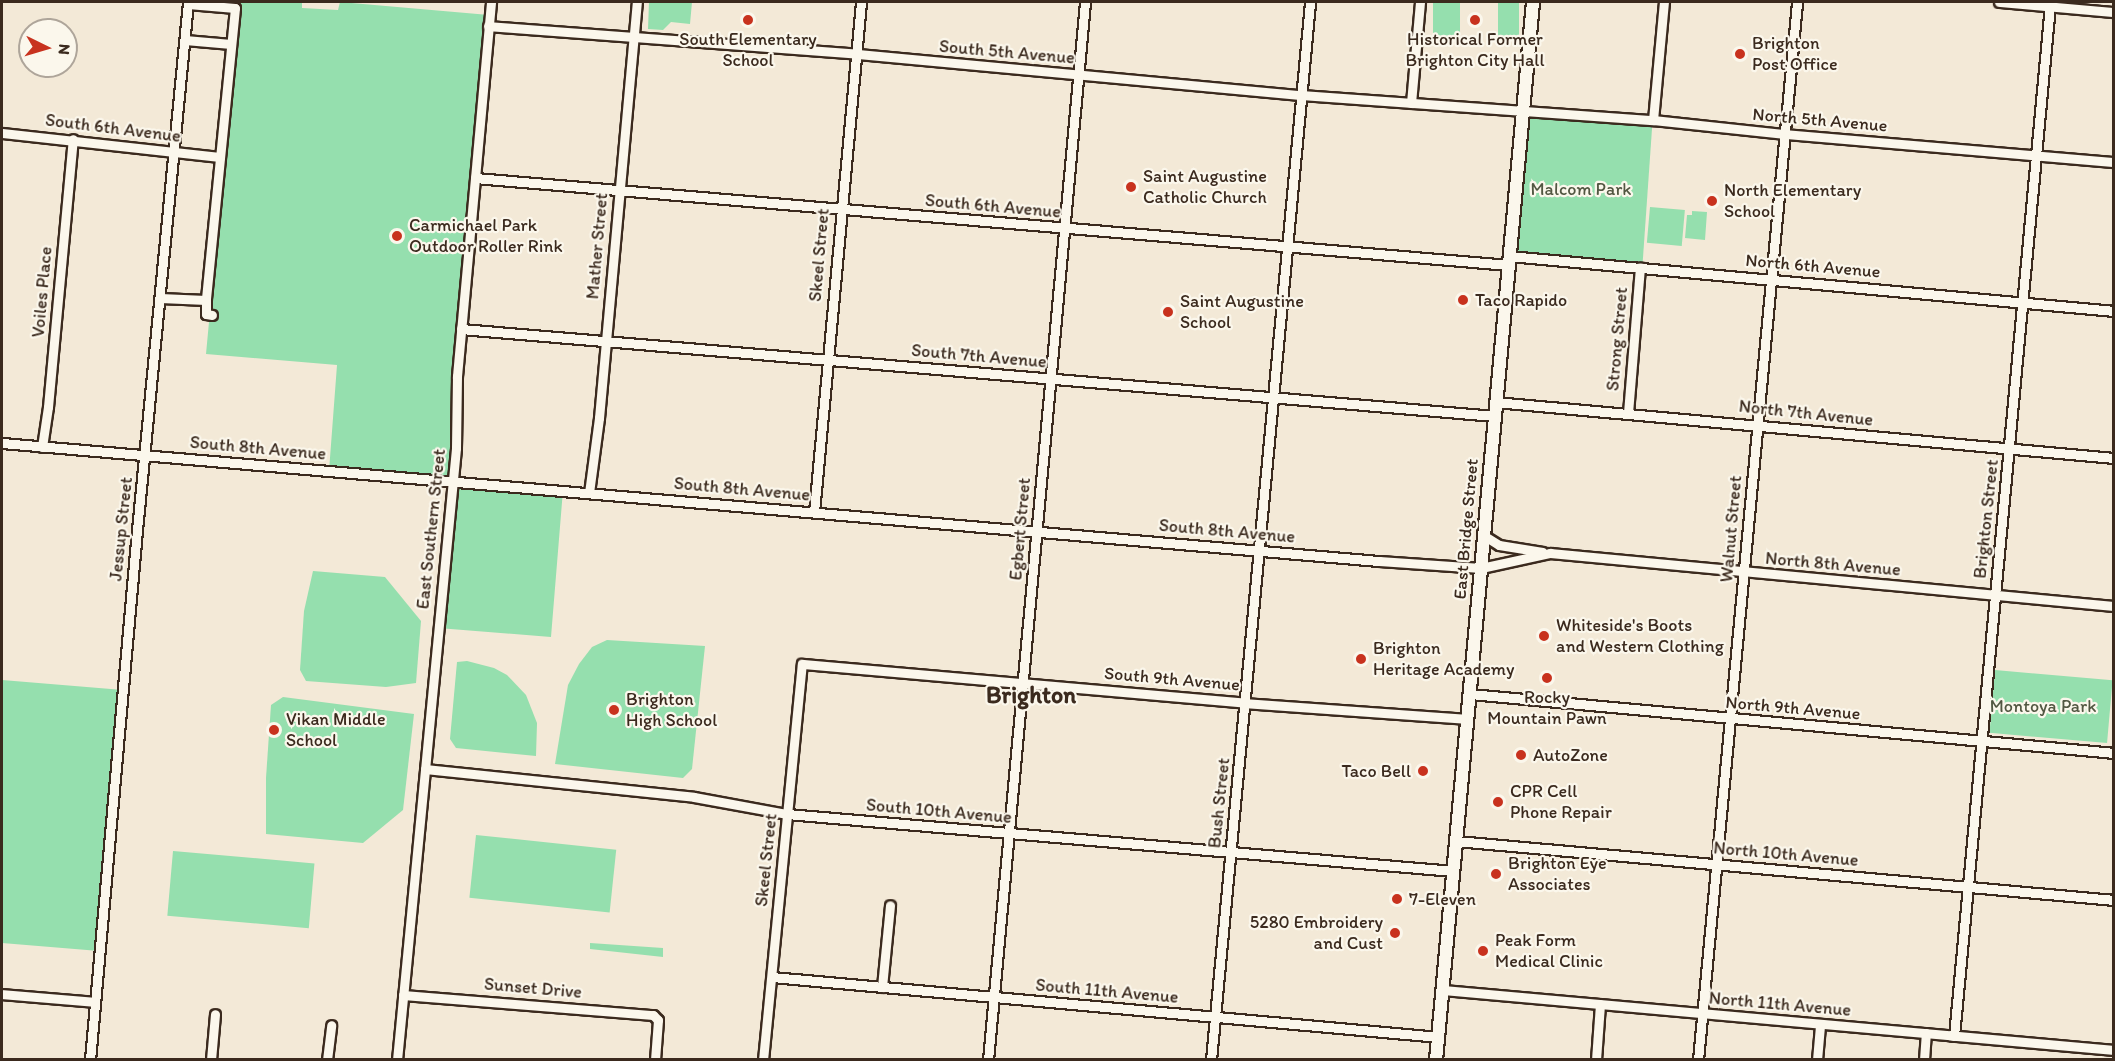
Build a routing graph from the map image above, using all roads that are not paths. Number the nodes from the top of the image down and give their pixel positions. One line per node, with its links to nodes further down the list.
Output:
1 (188, 2): 16 (street, Jessup Street); 17 (street)
2 (490, 2): 14 (street, East Southern Street)
3 (638, 2): 15 (street, Mather Street)
4 (861, 2): 18 (street, Skeel Street)
5 (1085, 2): 19 (street, Egbert Street)
6 (1310, 2): 20 (street, Bush Street)
7 (1420, 2): 21 (street)
8 (1533, 2): 22 (main road, East Bridge Street)
9 (1664, 2): 23 (street)
10 (1797, 2): 25 (street, Walnut Street)
11 (1999, 2): 12 (street)
12 (2050, 6): 13 (street); 29 (street, Brighton Street)
13 (2114, 12)
14 (488, 26): 15 (street, South 5th Avenue); 31 (street, East Southern Street)
15 (634, 37): 18 (street, South 5th Avenue); 32 (street, Mather Street)
16 (184, 40): 17 (street); 27 (street, Jessup Street)
17 (231, 44): 28 (street)
18 (857, 54): 19 (street, South 5th Avenue); 33 (street, Skeel Street)
19 (1079, 75): 20 (street, South 5th Avenue); 34 (street, Egbert Street)
20 (1301, 95): 21 (street, South 5th Avenue); 35 (street, Bush Street)
21 (1412, 103): 22 (street, South 5th Avenue)
22 (1523, 110): 23 (street, North 5th Avenue); 36 (main road, East Bridge Street)
23 (1653, 120): 25 (street, North 5th Avenue)
24 (2, 133): 26 (street, South 6th Avenue)
25 (1785, 134): 29 (street, North 5th Avenue); 38 (street, Walnut Street)
26 (73, 139): 27 (street, South 6th Avenue); 54 (street, Voiles Place)
27 (175, 153): 28 (street, South 6th Avenue); 39 (street, Jessup Street)
28 (222, 153): 40 (street)
29 (2036, 154): 30 (street, North 5th Avenue); 41 (street, Brighton Street)
30 (2114, 162)
31 (475, 178): 32 (street, South 6th Avenue); 44 (street, East Southern Street)
32 (619, 191): 33 (street, South 6th Avenue); 45 (street, Mather Street)
33 (840, 210): 34 (street, South 6th Avenue); 46 (street, Skeel Street)
34 (1063, 228): 35 (street, South 6th Avenue); 47 (street, Egbert Street)
35 (1287, 246): 36 (street, South 6th Avenue); 48 (street, Bush Street)
36 (1509, 261): 37 (street, North 6th Avenue); 49 (main road, East Bridge Street)
37 (1640, 267): 38 (street, North 6th Avenue); 50 (street, Strong Street)
38 (1772, 278): 41 (street, North 6th Avenue); 52 (street, Walnut Street)
39 (160, 298): 40 (street); 56 (street, Jessup Street)
40 (206, 300): 43 (street)
41 (2022, 303): 42 (street, North 6th Avenue); 55 (street, Brighton Street)
42 (2114, 310)
43 (212, 315)
44 (461, 329): 45 (street, South 7th Avenue); 58 (street, East Southern Street)
45 (606, 341): 46 (street, South 7th Avenue); 59 (street, Mather Street)
46 (827, 360): 47 (street, South 7th Avenue); 60 (street, Skeel Street)
47 (1050, 379): 48 (street, South 7th Avenue); 61 (street, Egbert Street)
48 (1272, 397): 51 (street, South 7th Avenue); 63 (street, Bush Street)
49 (1495, 402): 50 (street, North 7th Avenue); 51 (main road, East Bridge Street)
50 (1628, 413): 52 (street, North 7th Avenue)
51 (1494, 416): 62 (main road, East Bridge Street)
52 (1757, 424): 55 (street, North 7th Avenue); 66 (street, Walnut Street)
53 (2, 443): 54 (street, South 8th Avenue)
54 (42, 447): 56 (street, South 8th Avenue)
55 (2010, 449): 57 (street, North 7th Avenue); 67 (street, Brighton Street)
56 (145, 455): 58 (street, South 8th Avenue); 93 (street, Jessup Street)
57 (2114, 458)
58 (453, 481): 59 (street, South 8th Avenue); 77 (street, East Southern Street)
59 (590, 493): 60 (street, South 8th Avenue)
60 (814, 512): 61 (street, South 8th Avenue)
61 (1036, 531): 63 (street, South 8th Avenue); 70 (street, Egbert Street)
62 (1483, 535): 64 (street, North 8th Avenue); 65 (main road, East Bridge Street)
63 (1259, 551): 65 (street, South 8th Avenue); 72 (street, Bush Street)
64 (1550, 554): 65 (street, North 8th Avenue); 66 (street, North 8th Avenue)
65 (1480, 568): 71 (main road, East Bridge Street)
66 (1743, 573): 67 (street, North 8th Avenue); 74 (street, Walnut Street)
67 (1995, 595): 68 (street, North 8th Avenue); 75 (street, Brighton Street)
68 (2114, 606)
69 (802, 664): 70 (street, South 9th Avenue); 78 (street, Skeel Street)
70 (1023, 682): 72 (street, South 9th Avenue); 79 (street, Egbert Street)
71 (1470, 694): 73 (main road, East Bridge Street); 74 (street, North 9th Avenue)
72 (1245, 703): 73 (street, South 9th Avenue); 81 (street, Bush Street)
73 (1467, 719): 80 (main road, East Bridge Street)
74 (1730, 719): 75 (street, North 9th Avenue); 82 (street, Walnut Street)
75 (1982, 741): 76 (street, North 9th Avenue); 84 (street, Brighton Street)
76 (2114, 753)
77 (424, 769): 78 (street, South 10th Avenue); 91 (street, East Southern Street)
78 (787, 813): 79 (street, South 10th Avenue); 87 (street, Skeel Street)
79 (1008, 834): 81 (street, South 10th Avenue); 92 (street, Egbert Street)
80 (1456, 841): 82 (street, North 10th Avenue); 83 (main road, East Bridge Street)
81 (1230, 852): 83 (street, South 10th Avenue); 97 (street, Bush Street)
82 (1716, 865): 84 (street, North 10th Avenue); 95 (street, Walnut Street)
83 (1453, 871): 89 (main road, East Bridge Street)
84 (1968, 887): 85 (street, North 10th Avenue); 101 (street, Brighton Street)
85 (2114, 900)
86 (890, 905): 88 (street)
87 (772, 977): 88 (street, South 11th Avenue); 109 (street, Skeel Street)
88 (882, 987): 92 (street, South 11th Avenue)
89 (1443, 990): 94 (street, North 11th Avenue); 102 (main road, East Bridge Street)
90 (2, 994): 93 (street)
91 (403, 995): 107 (street, East Southern Street); 108 (street, Sunset Drive)
92 (994, 997): 97 (street, South 11th Avenue); 110 (street, Egbert Street)
93 (95, 1002): 104 (street, Jessup Street)
94 (1600, 1004): 95 (street, North 11th Avenue); 113 (street)
95 (1702, 1013): 98 (street, North 11th Avenue); 114 (street, Walnut Street)
96 (215, 1014): 105 (street)
97 (1215, 1018): 102 (street, South 11th Avenue); 111 (street, Bush Street)
98 (1820, 1024): 100 (street, North 11th Avenue); 115 (street)
99 (331, 1025): 106 (street)
100 (1926, 1034): 101 (street, North 11th Avenue); 116 (street)
101 (1954, 1036): 103 (street, North 11th Avenue)
102 (1438, 1037): 112 (main road, East Bridge Street)
103 (2114, 1050)
104 (90, 1059)
105 (211, 1059)
106 (327, 1059)
107 (397, 1059)
108 (655, 1059)
109 (763, 1059)
110 (988, 1059)
111 (1211, 1059)
112 (1436, 1059)
113 (1596, 1059)
114 (1698, 1059)
115 (1817, 1059)
116 (1924, 1059)

